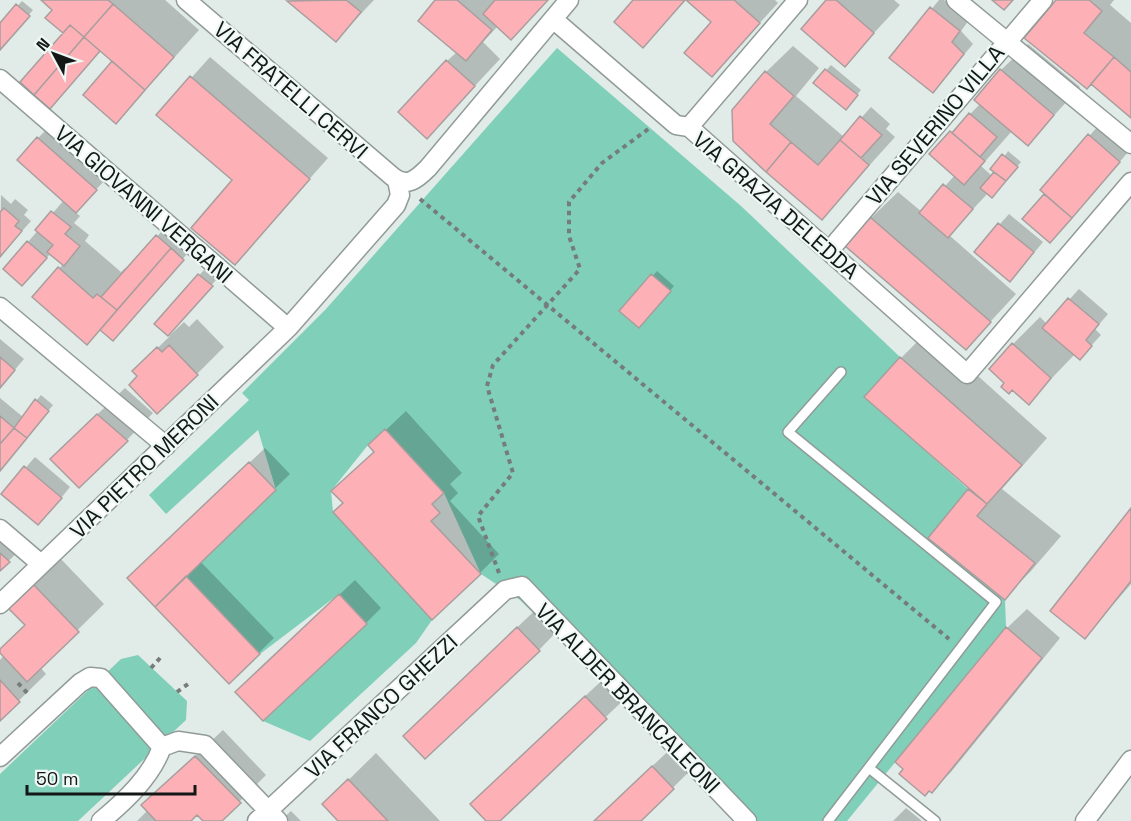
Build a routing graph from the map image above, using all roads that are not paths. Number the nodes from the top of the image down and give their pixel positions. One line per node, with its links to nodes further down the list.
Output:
1 (186, 0): 11 (street, VIA FRATELLI CERVI)
2 (569, 0): 6 (street)
3 (798, 0): 9 (street)
4 (956, 0): 7 (street)
5 (1043, 0): 7 (street, VIA SEVERINO VILLA)
6 (553, 19): 9 (street, VIA GRAZIA DELEDDA); 11 (street)
7 (1006, 42): 10 (street); 13 (street, VIA SEVERINO VILLA)
8 (0, 80): 15 (street, VIA GIOVANNI VERGANI)
9 (689, 127): 13 (street, VIA GRAZIA DELEDDA)
10 (1131, 144)
11 (397, 180): 15 (street, VIA PIETRO MERONI)
12 (1131, 182): 13 (street, VIA GRAZIA DELEDDA)
13 (829, 251)
14 (0, 307): 17 (street)
15 (288, 328): 17 (street, VIA PIETRO MERONI)
16 (841, 372): 24 (lane)
17 (166, 446): 19 (street, VIA PIETRO MERONI)
18 (0, 529): 19 (street)
19 (41, 564): 21 (street, VIA PIETRO MERONI)
20 (505, 590): 26 (street, VIA FRANCO GHEZZI); 28 (street, VIA ALDER BRANCALEONI)
21 (0, 604)
22 (162, 747): 23 (street); 26 (street); 27 (street)
23 (0, 757)
24 (869, 768): 29 (lane); 30 (lane)
25 (1129, 768): 31 (street)
26 (267, 817)
27 (101, 821)
28 (747, 821)
29 (828, 821)
30 (935, 821)
31 (1085, 821)

